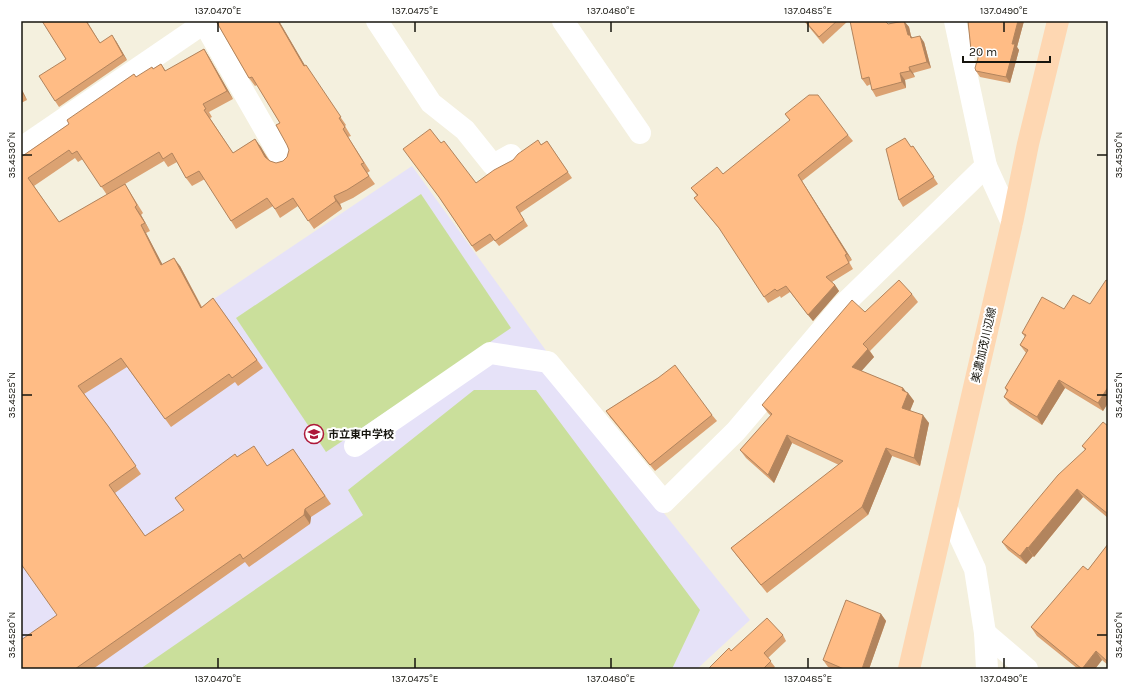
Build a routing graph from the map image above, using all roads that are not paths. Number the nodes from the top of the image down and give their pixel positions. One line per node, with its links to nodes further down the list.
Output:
1 (377, 21): 8 (street)
2 (563, 21): 6 (street)
3 (955, 21): 10 (street)
4 (1058, 21): 11 (main road, 美濃加茂川辺線)
5 (206, 22): 7 (street); 9 (street)
6 (640, 133)
7 (21, 148)
8 (511, 155)
9 (282, 159)
10 (986, 166): 11 (street); 12 (street)
11 (1012, 223): 13 (main road, 美濃加茂川辺線)
12 (355, 446)
13 (947, 509): 14 (street); 15 (main road, 美濃加茂川辺線)
14 (985, 633): 16 (street); 17 (street)
15 (909, 669)
16 (987, 669)
17 (1027, 669)

